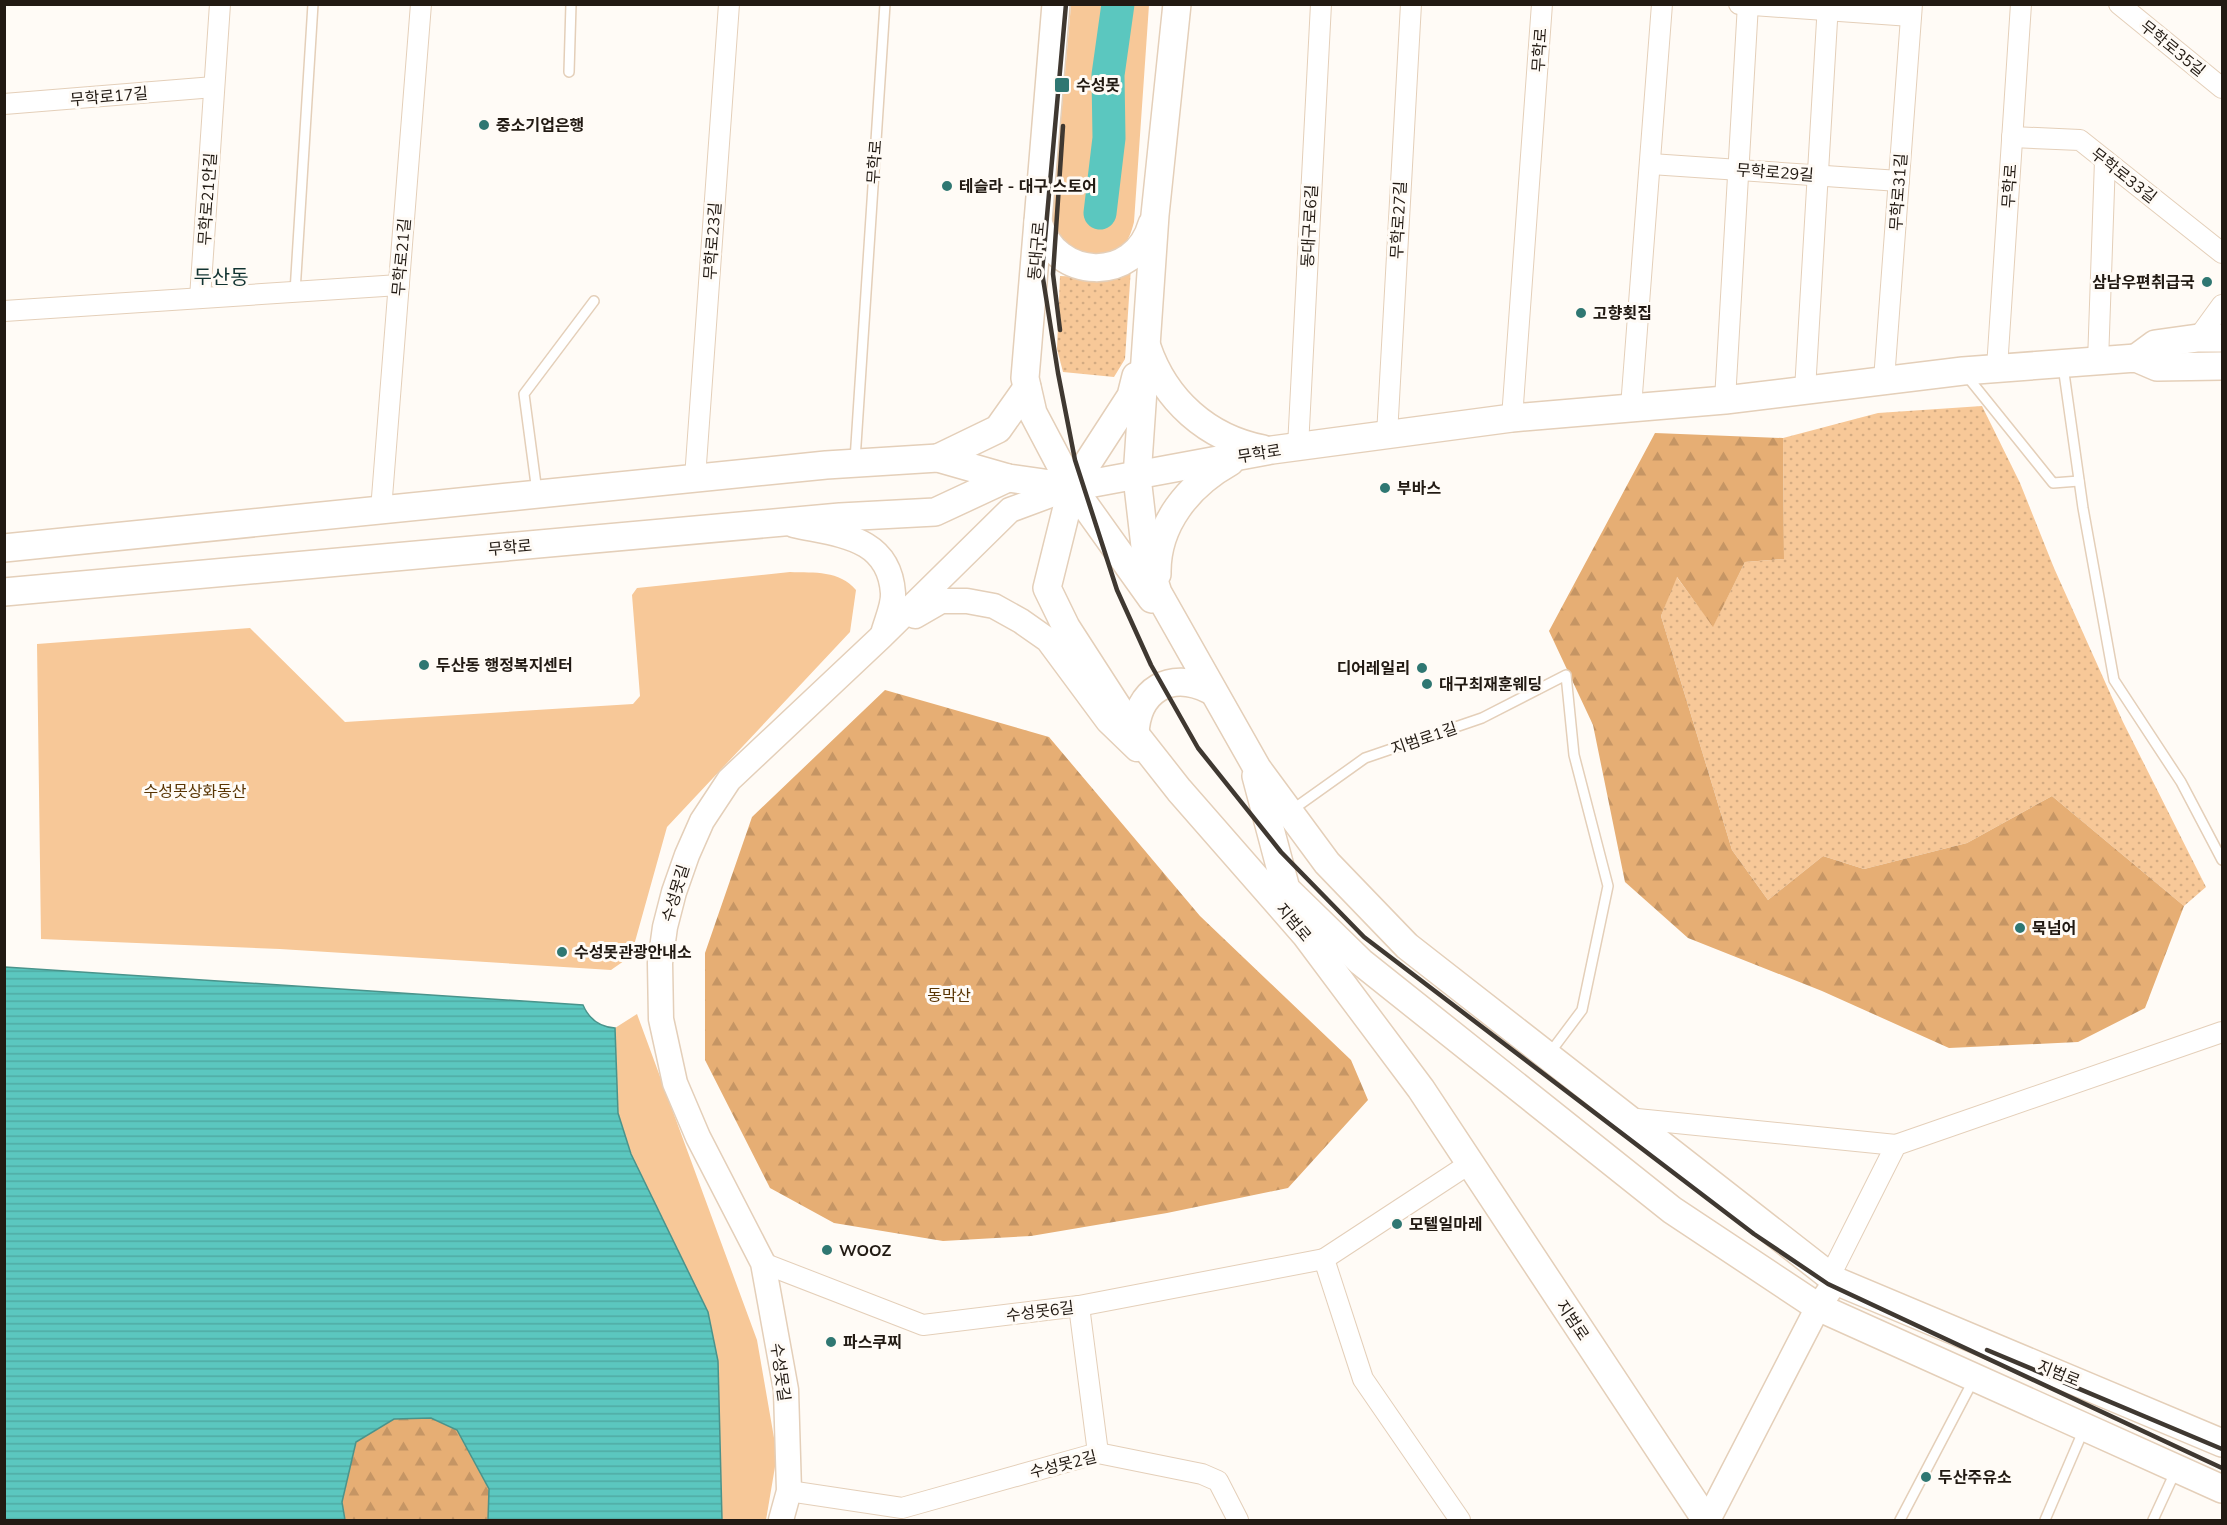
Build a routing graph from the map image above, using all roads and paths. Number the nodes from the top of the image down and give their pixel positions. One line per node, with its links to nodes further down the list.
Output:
1 (219, 4): 20 (street, 무학로21안길)
2 (313, 4): 33 (lane)
3 (421, 4): 32 (street, 무학로21길)
4 (571, 4): 19 (lane)
5 (729, 4): 58 (street, 무학로23길)
6 (885, 4): 56 (lane, 무학로)
7 (1056, 4): 30 (main road, 동대구로)
8 (1177, 4): 29 (main road)
9 (1321, 4): 53 (street, 동대구로6길)
10 (1411, 4): 52 (street, 무학로27길)
11 (1542, 4): 51 (street, 무학로)
12 (1662, 4): 25 (street)
13 (1739, 4): 15 (street)
14 (2020, 4): 23 (street, 무학로)
15 (1748, 5): 16 (street); 26 (street)
16 (1828, 7): 18 (street); 27 (street)
17 (2128, 8): 21 (street, 무학로35길)
18 (1911, 10): 28 (street, 무학로31길)
19 (569, 72)
20 (214, 87): 22 (street, 무학로17길); 34 (street, 무학로21안길)
21 (2223, 88)
22 (4, 104)
23 (2012, 137): 24 (street, 무학로33길); 44 (street, 무학로)
24 (2105, 160): 31 (street, 무학로33길); 41 (street)
25 (1651, 164): 26 (street, 무학로29길); 50 (street)
26 (1738, 170): 27 (street, 무학로29길); 49 (street)
27 (1818, 175): 28 (street, 무학로29길); 48 (street)
28 (1899, 181): 46 (street, 무학로31길)
29 (1155, 215): 30 (main road); 39 (main road)
30 (1038, 222): 47 (main road, 동대구로)
31 (2223, 253)
32 (399, 285): 33 (street); 63 (street, 무학로21길)
33 (295, 292): 34 (street)
34 (200, 298): 37 (street)
35 (594, 301): 62 (lane)
36 (2223, 305): 38 (street)
37 (4, 310)
38 (2210, 338): 40 (main road, 무학로)
39 (1145, 340): 53 (main road); 57 (main road, 지범로); 61 (main road)
40 (2136, 358): 41 (main road, 무학로); 43 (main road, 무학로)
41 (2098, 362): 42 (main road, 무학로)
42 (2062, 364): 44 (main road, 무학로); 60 (lane)
43 (2223, 366)
44 (1997, 368): 45 (main road, 무학로)
45 (1963, 371): 46 (main road, 무학로); 60 (lane)
46 (1884, 380): 48 (main road, 무학로)
47 (1028, 388): 55 (main road); 61 (main road, 동대구로)
48 (1805, 390): 49 (main road, 무학로)
49 (1725, 400): 50 (main road, 무학로)
50 (1631, 407): 51 (main road, 무학로)
51 (1512, 418): 52 (main road, 무학로)
52 (1387, 435): 53 (main road, 무학로)
53 (1285, 449): 54 (main road, 무학로)
54 (1240, 456): 57 (main road, 무학로); 67 (main road)
55 (938, 458): 56 (main road, 무학로); 59 (main road, 무학로)
56 (855, 463): 58 (main road, 무학로)
57 (1137, 477): 61 (main road, 무학로); 67 (main road, 지범로)
58 (695, 478): 62 (main road, 무학로)
59 (1008, 478): 61 (main road, 무학로); 64 (main road, 무학로)
60 (2079, 481): 75 (lane)
61 (1072, 488): 68 (street, 수성못길); 69 (main road, 지범로); 71 (main road, 지범로)
62 (537, 494): 63 (main road, 무학로)
63 (381, 510): 65 (main road, 무학로)
64 (782, 523): 66 (main road, 무학로); 68 (street)
65 (4, 548)
66 (4, 592)
67 (1158, 593): 69 (main road, 지범로)
68 (882, 636): 73 (street); 82 (street, 수성못길)
69 (1191, 655): 70 (main road, 지범로)
70 (1210, 690): 71 (main road); 72 (main road, 지범로)
71 (1135, 734): 73 (main road, 지범로)
72 (1251, 758): 74 (main road, 지범로); 85 (main road)
73 (1179, 790): 80 (main road, 지범로)
74 (1289, 812): 77 (main road, 지범로); 77 (lane, 지범로1길)
75 (2223, 860)
76 (2223, 1032): 79 (street)
77 (1547, 1056): 78 (main road, 지범로)
78 (1627, 1119): 79 (street); 83 (main road, 지범로)
79 (1896, 1145): 83 (street)
80 (1469, 1164): 81 (street, 수성못6길); 97 (main road, 지범로)
81 (1324, 1259): 84 (street, 수성못6길); 94 (street)
82 (763, 1263): 84 (street, 수성못6길); 92 (street, 수성못길)
83 (1833, 1279): 85 (street); 88 (main road, 지범로)
84 (1079, 1306): 89 (street)
85 (1818, 1307): 86 (main road); 97 (street)
86 (1975, 1377): 87 (main road); 98 (lane)
87 (2085, 1426): 90 (main road); 99 (lane)
88 (2223, 1443)
89 (1098, 1453): 93 (street, 수성못2길); 96 (street, 수성못2길)
90 (2177, 1468): 91 (main road); 100 (lane)
91 (2223, 1489)
92 (789, 1491): 93 (street, 수성못2길); 95 (street, 수성못길)
93 (905, 1514)
94 (1456, 1519)
95 (781, 1521)
96 (1238, 1521)
97 (1707, 1521)
98 (1900, 1521)
99 (2045, 1521)
100 (2153, 1521)

